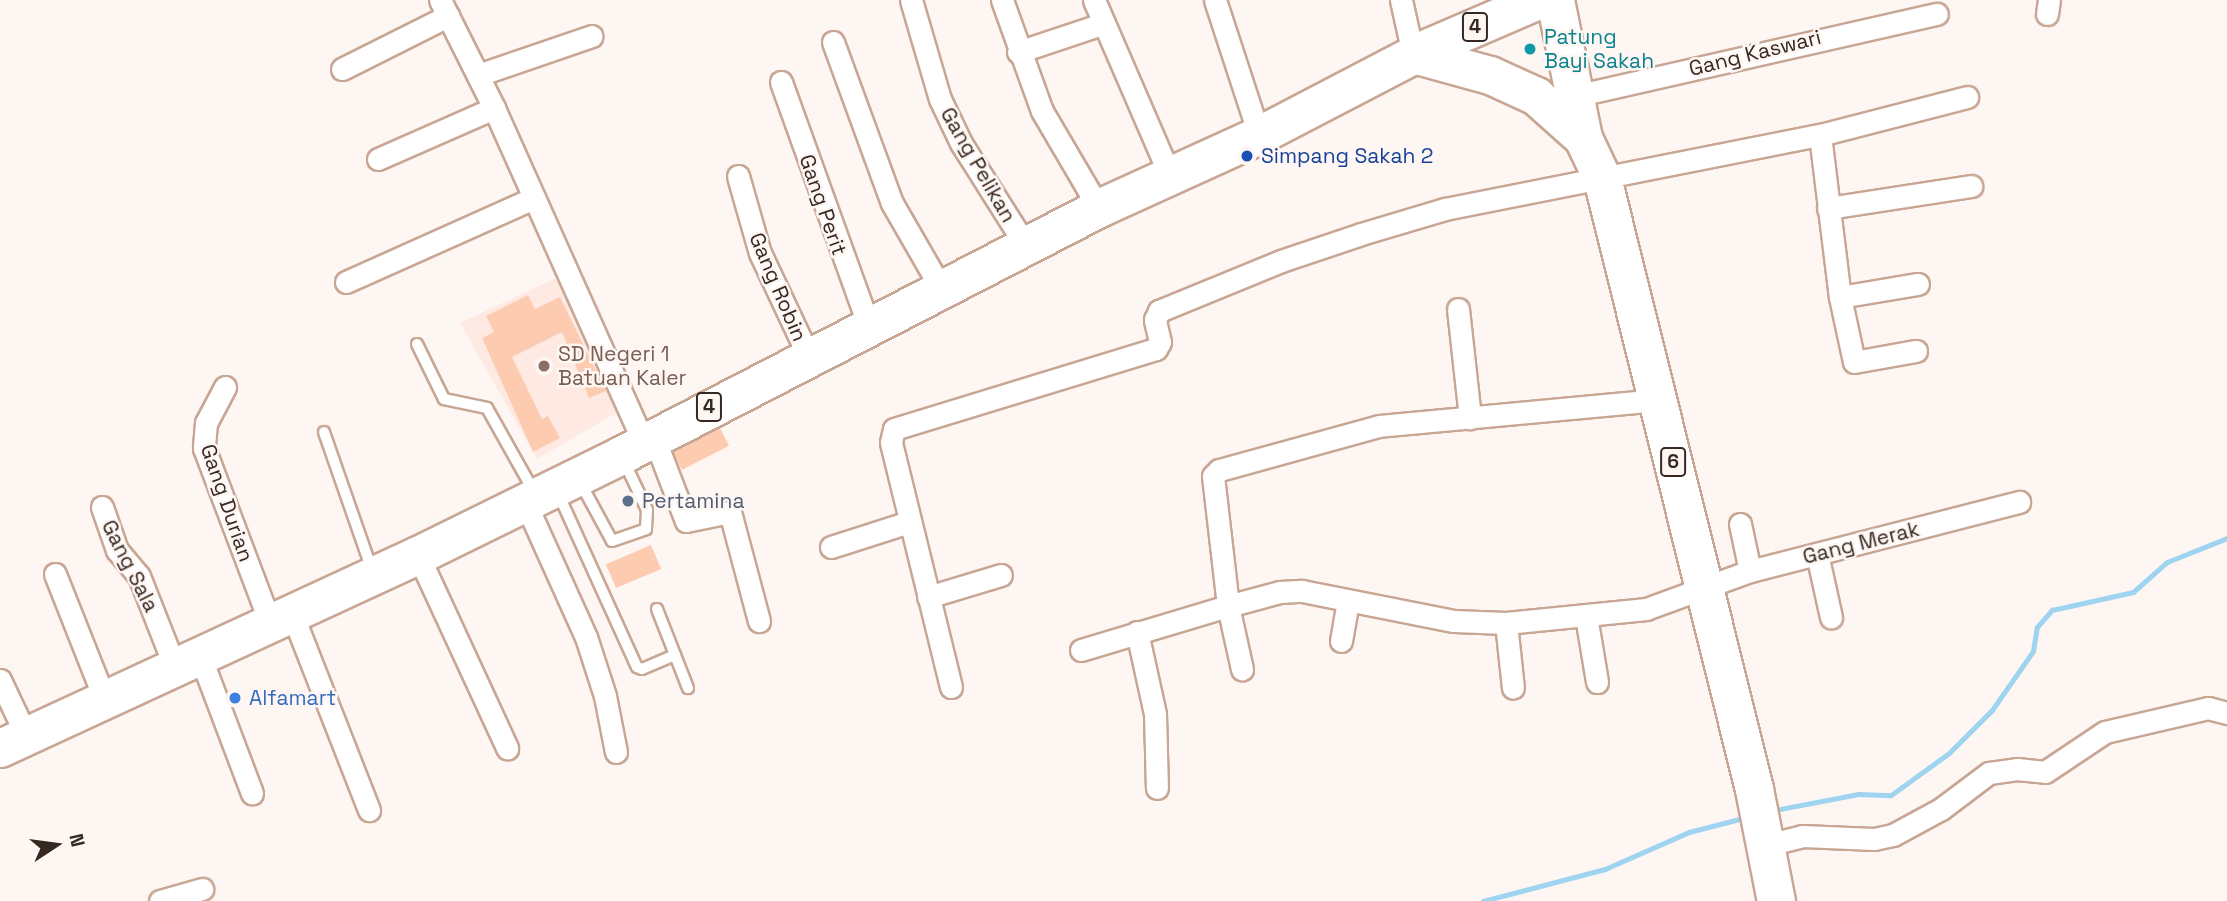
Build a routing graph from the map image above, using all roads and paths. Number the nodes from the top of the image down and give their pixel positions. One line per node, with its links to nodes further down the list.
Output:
1 (911, 0): 32 (street, Gang Pelikan)
2 (1002, 0): 13 (street)
3 (1094, 0): 10 (street)
4 (1215, 0): 21 (street)
5 (1401, 0): 14 (street)
6 (1538, 0): 14 (highway, 4)
7 (1555, 0): 18 (highway, 6)
8 (444, 8): 15 (street); 16 (street)
9 (1937, 14): 18 (street, Gang Kaswari)
10 (1102, 24): 13 (street); 26 (street)
11 (592, 36): 16 (street)
12 (833, 42): 35 (street)
13 (1018, 52): 30 (street)
14 (1413, 54): 21 (highway, 4); 23 (highway, 6)
15 (342, 69)
16 (478, 75): 20 (street)
17 (781, 82): 38 (street, Gang Perit)
18 (1575, 96): 23 (highway, 6)
19 (1967, 97): 22 (street)
20 (494, 108): 24 (street); 29 (street)
21 (1259, 135): 26 (highway, 4)
22 (1820, 135): 27 (street); 31 (street)
23 (1583, 138): 27 (highway, 6)
24 (378, 159)
25 (738, 176): 41 (street, Gang Robin)
26 (1170, 176): 30 (highway, 4)
27 (1602, 178): 43 (highway, 6); 50 (street)
28 (1971, 186): 31 (street)
29 (534, 198): 33 (street); 46 (street)
30 (1099, 208): 32 (highway, 4)
31 (1828, 208): 36 (street)
32 (1026, 246): 35 (highway, 4)
33 (346, 282)
34 (1918, 284): 36 (street)
35 (942, 290): 38 (highway, 4)
36 (1840, 298): 40 (street)
37 (1458, 309): 44 (street)
38 (869, 327): 41 (highway, 4)
39 (417, 344): 47 (lane)
40 (1916, 351)
41 (809, 357): 46 (highway, 4)
42 (225, 387): 64 (street, Gang Durian)
43 (1658, 400): 44 (street); 59 (highway, 6)
44 (1470, 418): 62 (street)
45 (324, 432): 58 (lane)
46 (639, 444): 47 (highway, 4); 47 (lane); 67 (street)
47 (548, 490): 54 (highway, 4); 72 (lane); 84 (street)
48 (2019, 502): 53 (street, Gang Merak)
49 (102, 507): 73 (street, Gang Sala)
50 (909, 522): 52 (street); 60 (street)
51 (1740, 524): 55 (street)
52 (831, 547)
53 (1817, 554): 55 (street, Gang Merak); 66 (street)
54 (418, 555): 58 (highway, 4); 83 (street)
55 (1750, 571): 59 (street, Gang Merak)
56 (55, 574): 80 (street)
57 (1001, 575): 60 (street)
58 (374, 576): 64 (highway, 4)
59 (1704, 587): 65 (street, Gang Merak); 88 (highway, 6)
60 (928, 597): 77 (street)
61 (1348, 601): 62 (street, Gang Merak); 68 (street, Gang Merak); 70 (street)
62 (1228, 606): 69 (street, Gang Merak); 74 (street)
63 (657, 609): 72 (lane)
64 (280, 616): 73 (highway, 4); 87 (street, Gang Durian)
65 (1586, 616): 68 (street, Gang Merak); 76 (street)
66 (1831, 617)
67 (758, 621)
68 (1506, 623): 79 (street)
69 (1137, 632): 71 (street, Gang Merak); 85 (street)
70 (1341, 641)
71 (1082, 650)
72 (675, 655): 78 (lane)
73 (187, 659): 80 (highway, 4); 86 (street, Gang Sala)
74 (1242, 669)
75 (0, 680): 82 (street)
76 (1597, 682)
77 (951, 687)
78 (688, 688)
79 (1513, 688)
80 (104, 698): 82 (highway, 4)
81 (2227, 713): 88 (street)
82 (13, 742)
83 (507, 748)
84 (616, 752)
85 (1157, 788)
86 (252, 793)
87 (369, 810)
88 (1766, 843): 91 (highway, 6)
89 (202, 889): 90 (street)
90 (160, 901)
91 (1776, 901)

